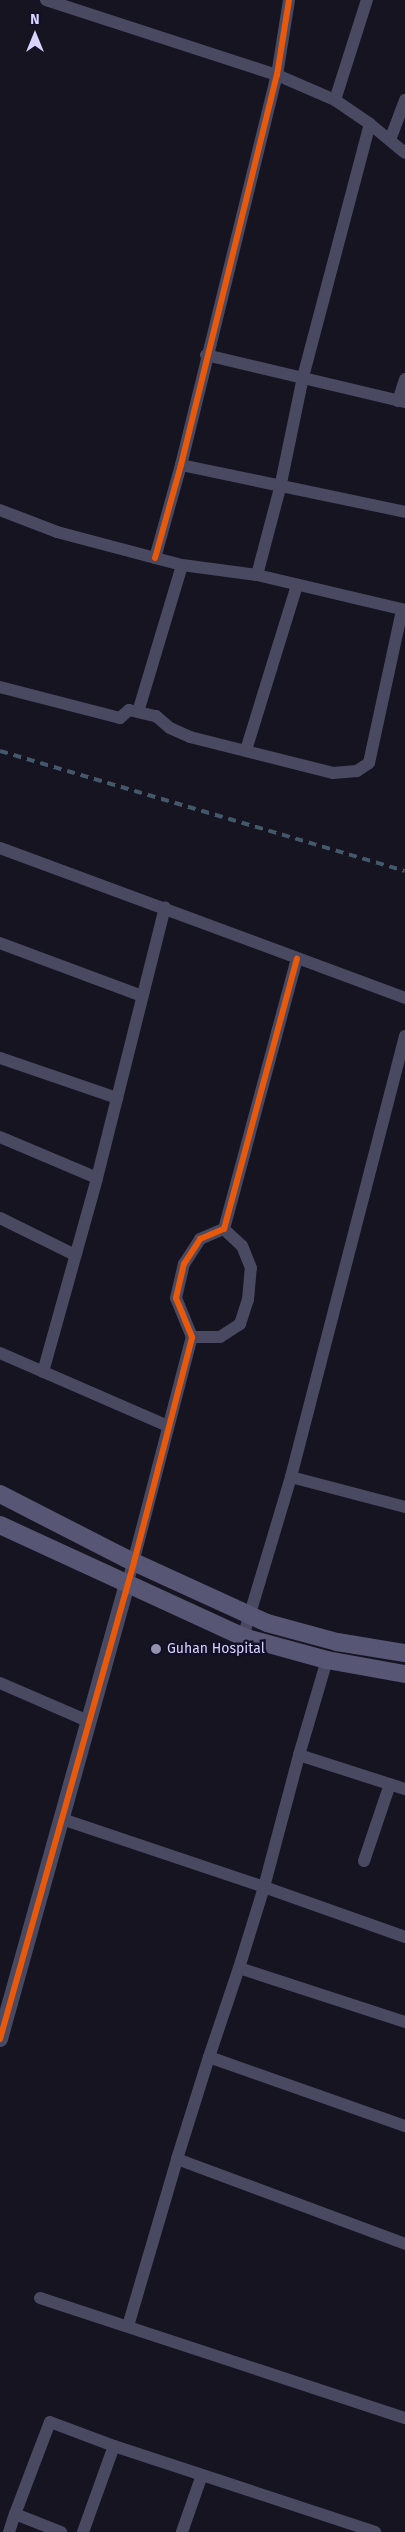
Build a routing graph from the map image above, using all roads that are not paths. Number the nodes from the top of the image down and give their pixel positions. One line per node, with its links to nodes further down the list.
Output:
1 (46, 0): 4 (street)
2 (289, 0): 4 (street)
3 (368, 0): 5 (street)
4 (276, 75): 5 (street); 10 (street)
5 (336, 100): 7 (street)
6 (405, 100): 8 (street)
7 (370, 124): 8 (street); 11 (street)
8 (390, 140): 9 (street)
9 (405, 153)
10 (206, 355): 11 (street); 14 (street)
11 (303, 377): 13 (street); 15 (street)
12 (405, 379): 13 (street)
13 (402, 401)
14 (181, 465): 15 (street); 18 (street)
15 (280, 488): 17 (street); 20 (street)
16 (0, 510): 18 (street)
17 (405, 512)
18 (155, 558): 19 (street)
19 (182, 565): 20 (street); 24 (street)
20 (257, 576): 21 (street)
21 (298, 585): 22 (street); 25 (street)
22 (403, 610): 25 (street)
23 (0, 687): 24 (street)
24 (138, 712): 25 (street)
25 (246, 750)
26 (0, 848): 27 (street)
27 (165, 907): 29 (street); 30 (street)
28 (0, 944): 30 (street)
29 (297, 959): 31 (street); 38 (street)
30 (142, 996): 34 (street)
31 (405, 998)
32 (405, 1036): 44 (street)
33 (0, 1058): 34 (street)
34 (117, 1098): 36 (street)
35 (0, 1138): 36 (street)
36 (97, 1178): 39 (street)
37 (0, 1218): 39 (street)
38 (224, 1229): 40 (street); 40 (street)
39 (75, 1254): 42 (street)
40 (192, 1337): 43 (street)
41 (0, 1353): 42 (street)
42 (43, 1372): 43 (street)
43 (168, 1426): 48 (street)
44 (291, 1477): 46 (street); 50 (street)
45 (0, 1494): 48 (main road)
46 (405, 1507)
47 (0, 1524): 49 (main road)
48 (134, 1562): 49 (street); 50 (main road)
49 (128, 1582): 51 (main road); 56 (street)
50 (250, 1616): 51 (street); 52 (main road)
51 (243, 1638): 53 (main road)
52 (405, 1653)
53 (327, 1660): 54 (main road); 57 (street)
54 (405, 1674)
55 (0, 1683): 56 (street)
56 (88, 1722): 60 (street)
57 (299, 1755): 58 (street); 62 (street)
58 (390, 1784): 59 (street); 61 (street)
59 (405, 1789)
60 (62, 1819): 62 (street); 66 (street)
61 (364, 1861)
62 (264, 1887): 63 (street); 64 (street)
63 (405, 1937)
64 (239, 1968): 65 (street); 67 (street)
65 (405, 2022)
66 (0, 2039)
67 (209, 2057): 68 (street); 69 (street)
68 (405, 2126)
69 (177, 2159): 70 (street); 72 (street)
70 (405, 2244)
71 (40, 2298): 72 (street)
72 (128, 2326): 73 (street)
73 (405, 2418)
74 (114, 2446): 75 (street); 76 (street); 79 (street)
75 (202, 2475): 80 (street); 81 (street)
76 (15, 2514): 77 (street); 78 (street)
77 (8, 2532)
78 (61, 2532)
79 (83, 2532)
80 (182, 2532)
81 (375, 2532)

